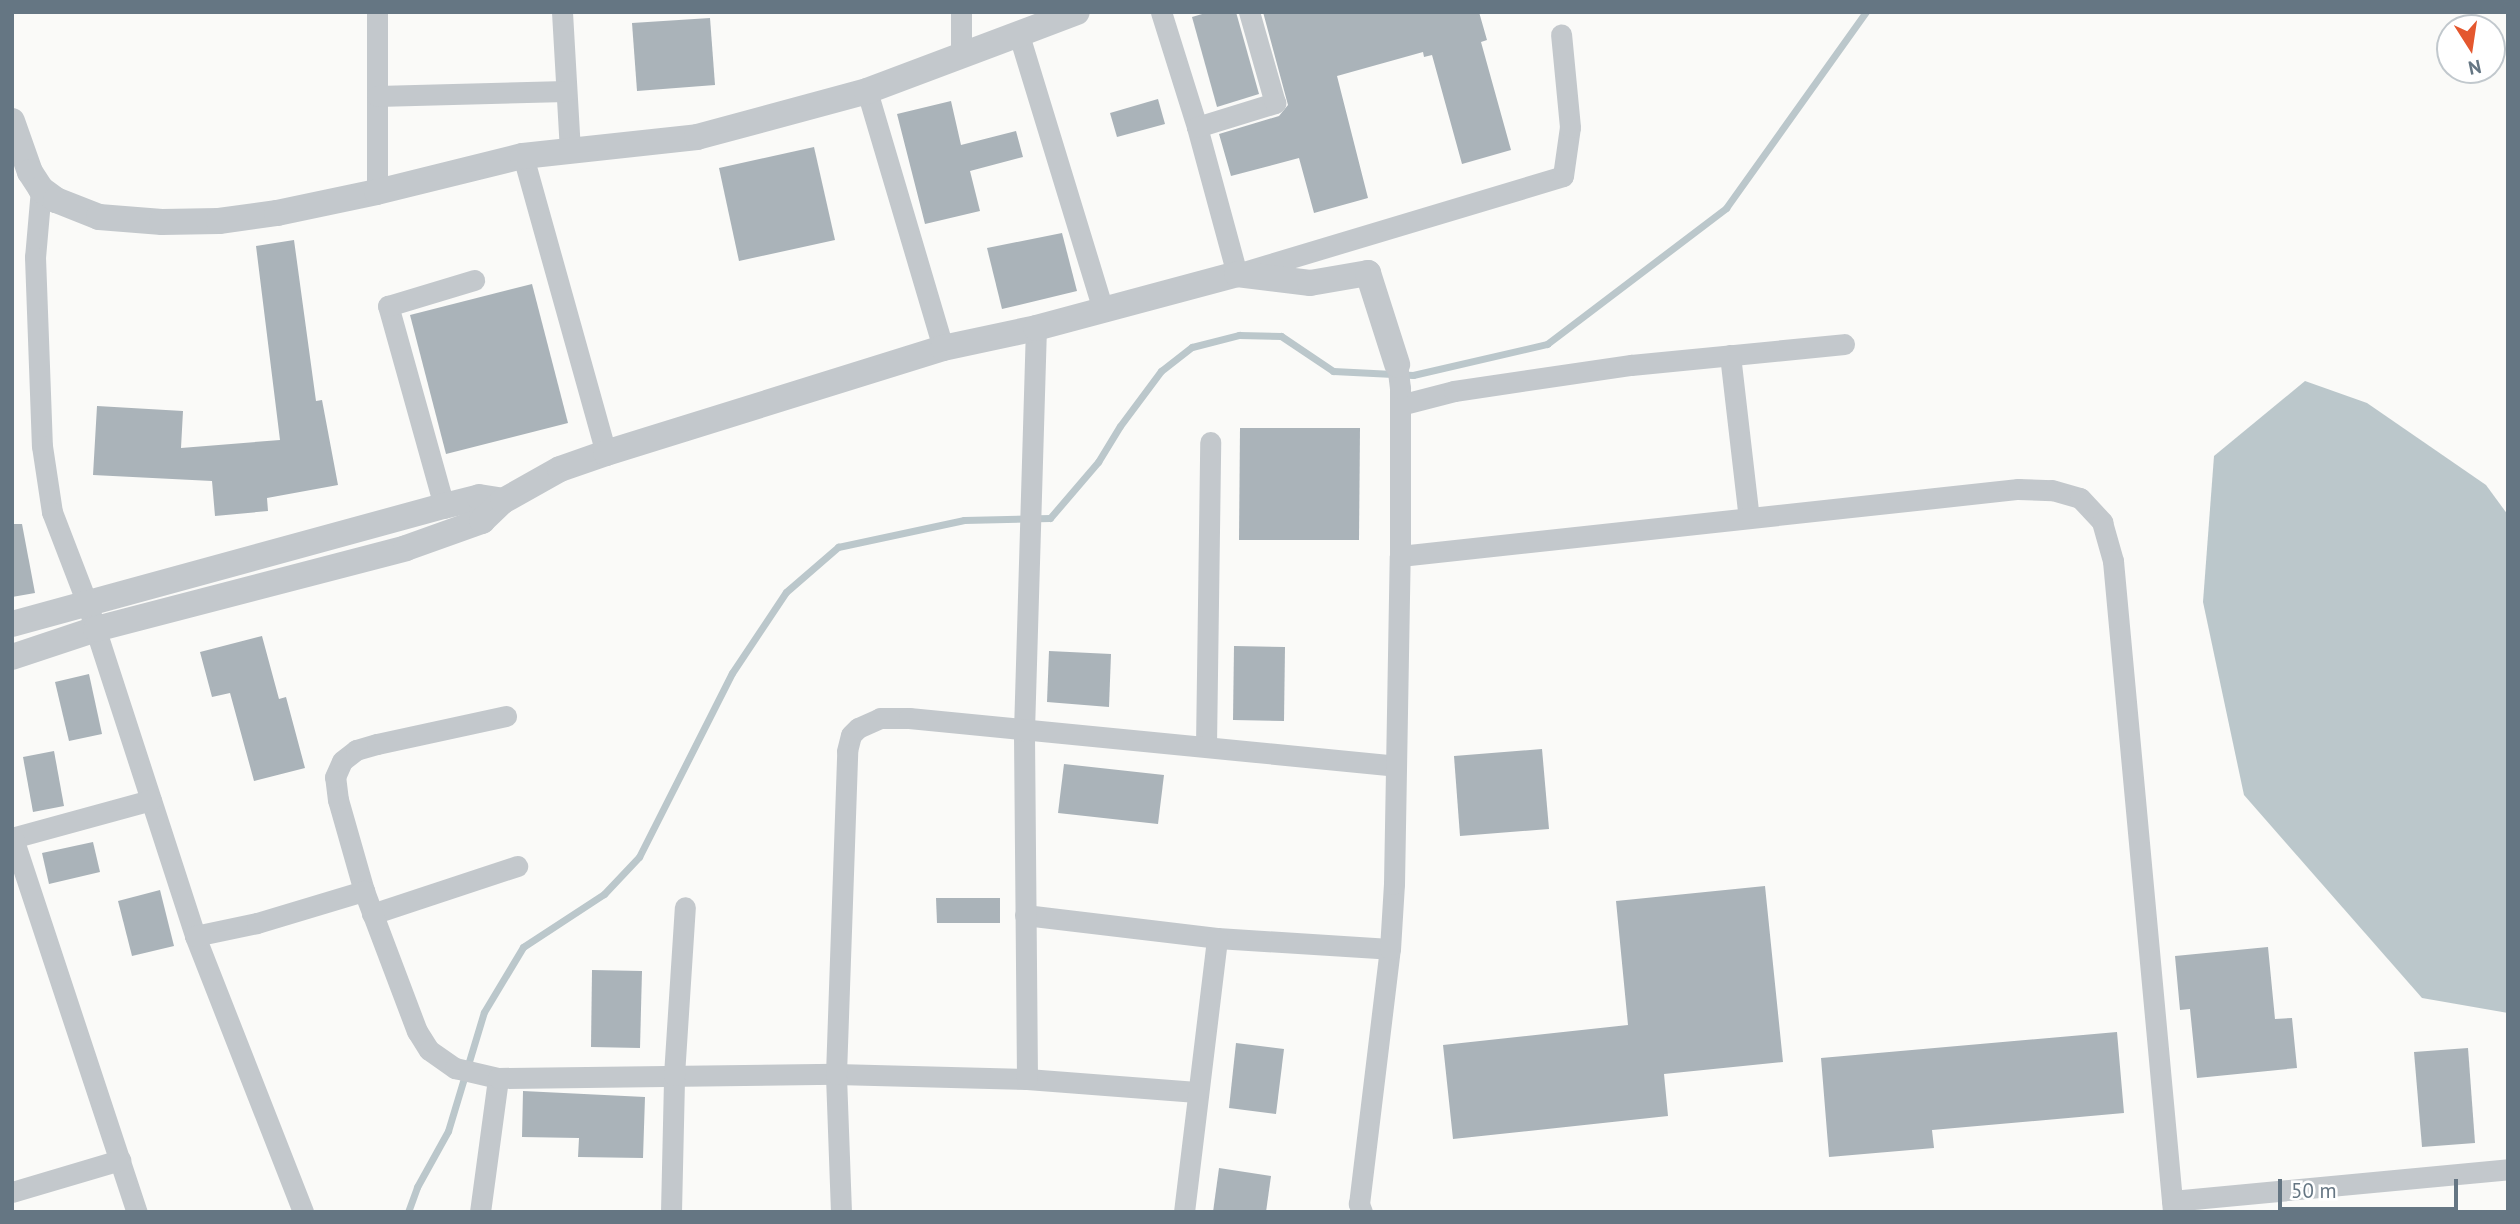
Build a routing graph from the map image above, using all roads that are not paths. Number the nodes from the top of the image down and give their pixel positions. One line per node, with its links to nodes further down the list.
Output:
1 (377, 12): 12 (street)
2 (562, 12): 10 (street)
3 (961, 12): 9 (street)
4 (1077, 12): 8 (street)
5 (1161, 12): 14 (street)
6 (1249, 12): 14 (street)
7 (1561, 34): 19 (street)
8 (1019, 35): 9 (street); 21 (street)
9 (961, 54): 11 (street)
10 (566, 91): 12 (street); 15 (street)
11 (867, 91): 15 (street); 24 (street)
12 (377, 96): 18 (street)
13 (12, 121): 17 (street)
14 (1197, 127): 19 (street)
15 (570, 149): 16 (street)
16 (523, 156): 18 (street); 28 (street)
17 (41, 189): 18 (street); 33 (street)
18 (377, 192)
19 (1237, 274): 21 (street); 26 (street)
20 (474, 280): 30 (street)
21 (1103, 309): 22 (street)
22 (1036, 328): 24 (street); 38 (street)
23 (1844, 344): 25 (street)
24 (943, 348): 28 (street)
25 (1730, 355): 26 (street); 31 (street)
26 (1399, 386): 32 (street)
27 (1210, 442): 39 (street)
28 (606, 453): 29 (street)
29 (503, 501): 30 (street); 35 (street)
30 (444, 506): 33 (street)
31 (1749, 518): 32 (street); 59 (street)
32 (1400, 555): 40 (street)
33 (87, 603): 34 (street); 35 (street)
34 (12, 624)
35 (96, 629): 36 (street); 41 (street)
36 (12, 657)
37 (506, 716): 44 (street)
38 (1024, 731): 39 (street); 47 (street); 51 (street)
39 (1206, 746): 40 (street)
40 (1396, 766): 50 (street)
41 (151, 800): 42 (street); 48 (street)
42 (13, 838): 56 (street)
43 (517, 866): 46 (street)
44 (364, 891): 46 (street); 48 (street)
45 (685, 907): 52 (street)
46 (372, 914): 53 (street)
47 (1024, 915): 49 (street); 54 (street)
48 (195, 936): 61 (street)
49 (1217, 937): 50 (street); 55 (street)
50 (1390, 949): 66 (street)
51 (836, 1074): 52 (street); 54 (street); 64 (street)
52 (674, 1075): 53 (street); 63 (street)
53 (493, 1077): 62 (street)
54 (1027, 1079): 55 (street)
55 (1197, 1091): 65 (street)
56 (120, 1160): 58 (street); 60 (street)
57 (2508, 1169): 59 (street)
58 (12, 1192)
59 (2172, 1206)
60 (137, 1212)
61 (303, 1212)
62 (480, 1212)
63 (671, 1212)
64 (841, 1212)
65 (1184, 1212)
66 (1362, 1212)

